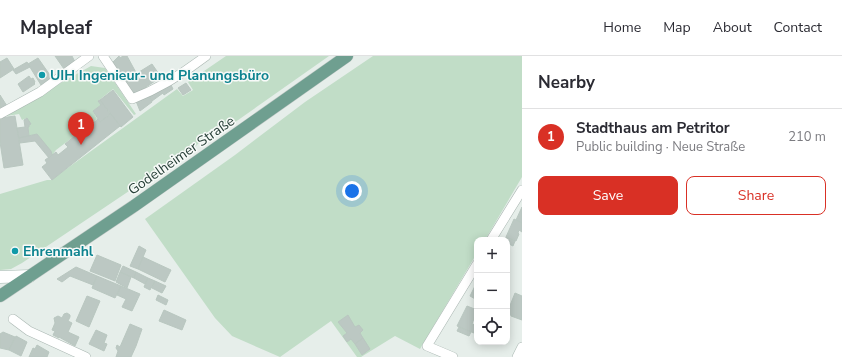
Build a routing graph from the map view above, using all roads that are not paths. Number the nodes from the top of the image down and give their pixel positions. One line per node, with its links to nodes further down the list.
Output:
1 (89, 56): 5 (street)
2 (103, 56): 3 (street)
3 (206, 56)
4 (347, 56): 9 (main road, Godelheimer Straße)
5 (0, 114)
6 (522, 190): 7 (street)
7 (494, 237)
8 (474, 269): 16 (street)
9 (30, 276): 10 (main road, Godelheimer Straße); 11 (main road, Godelheimer Straße)
10 (1, 278)
11 (0, 296)
12 (13, 318): 14 (street)
13 (522, 347): 17 (street)
14 (73, 354): 15 (street)
15 (86, 357)
16 (453, 357)
17 (517, 357)

